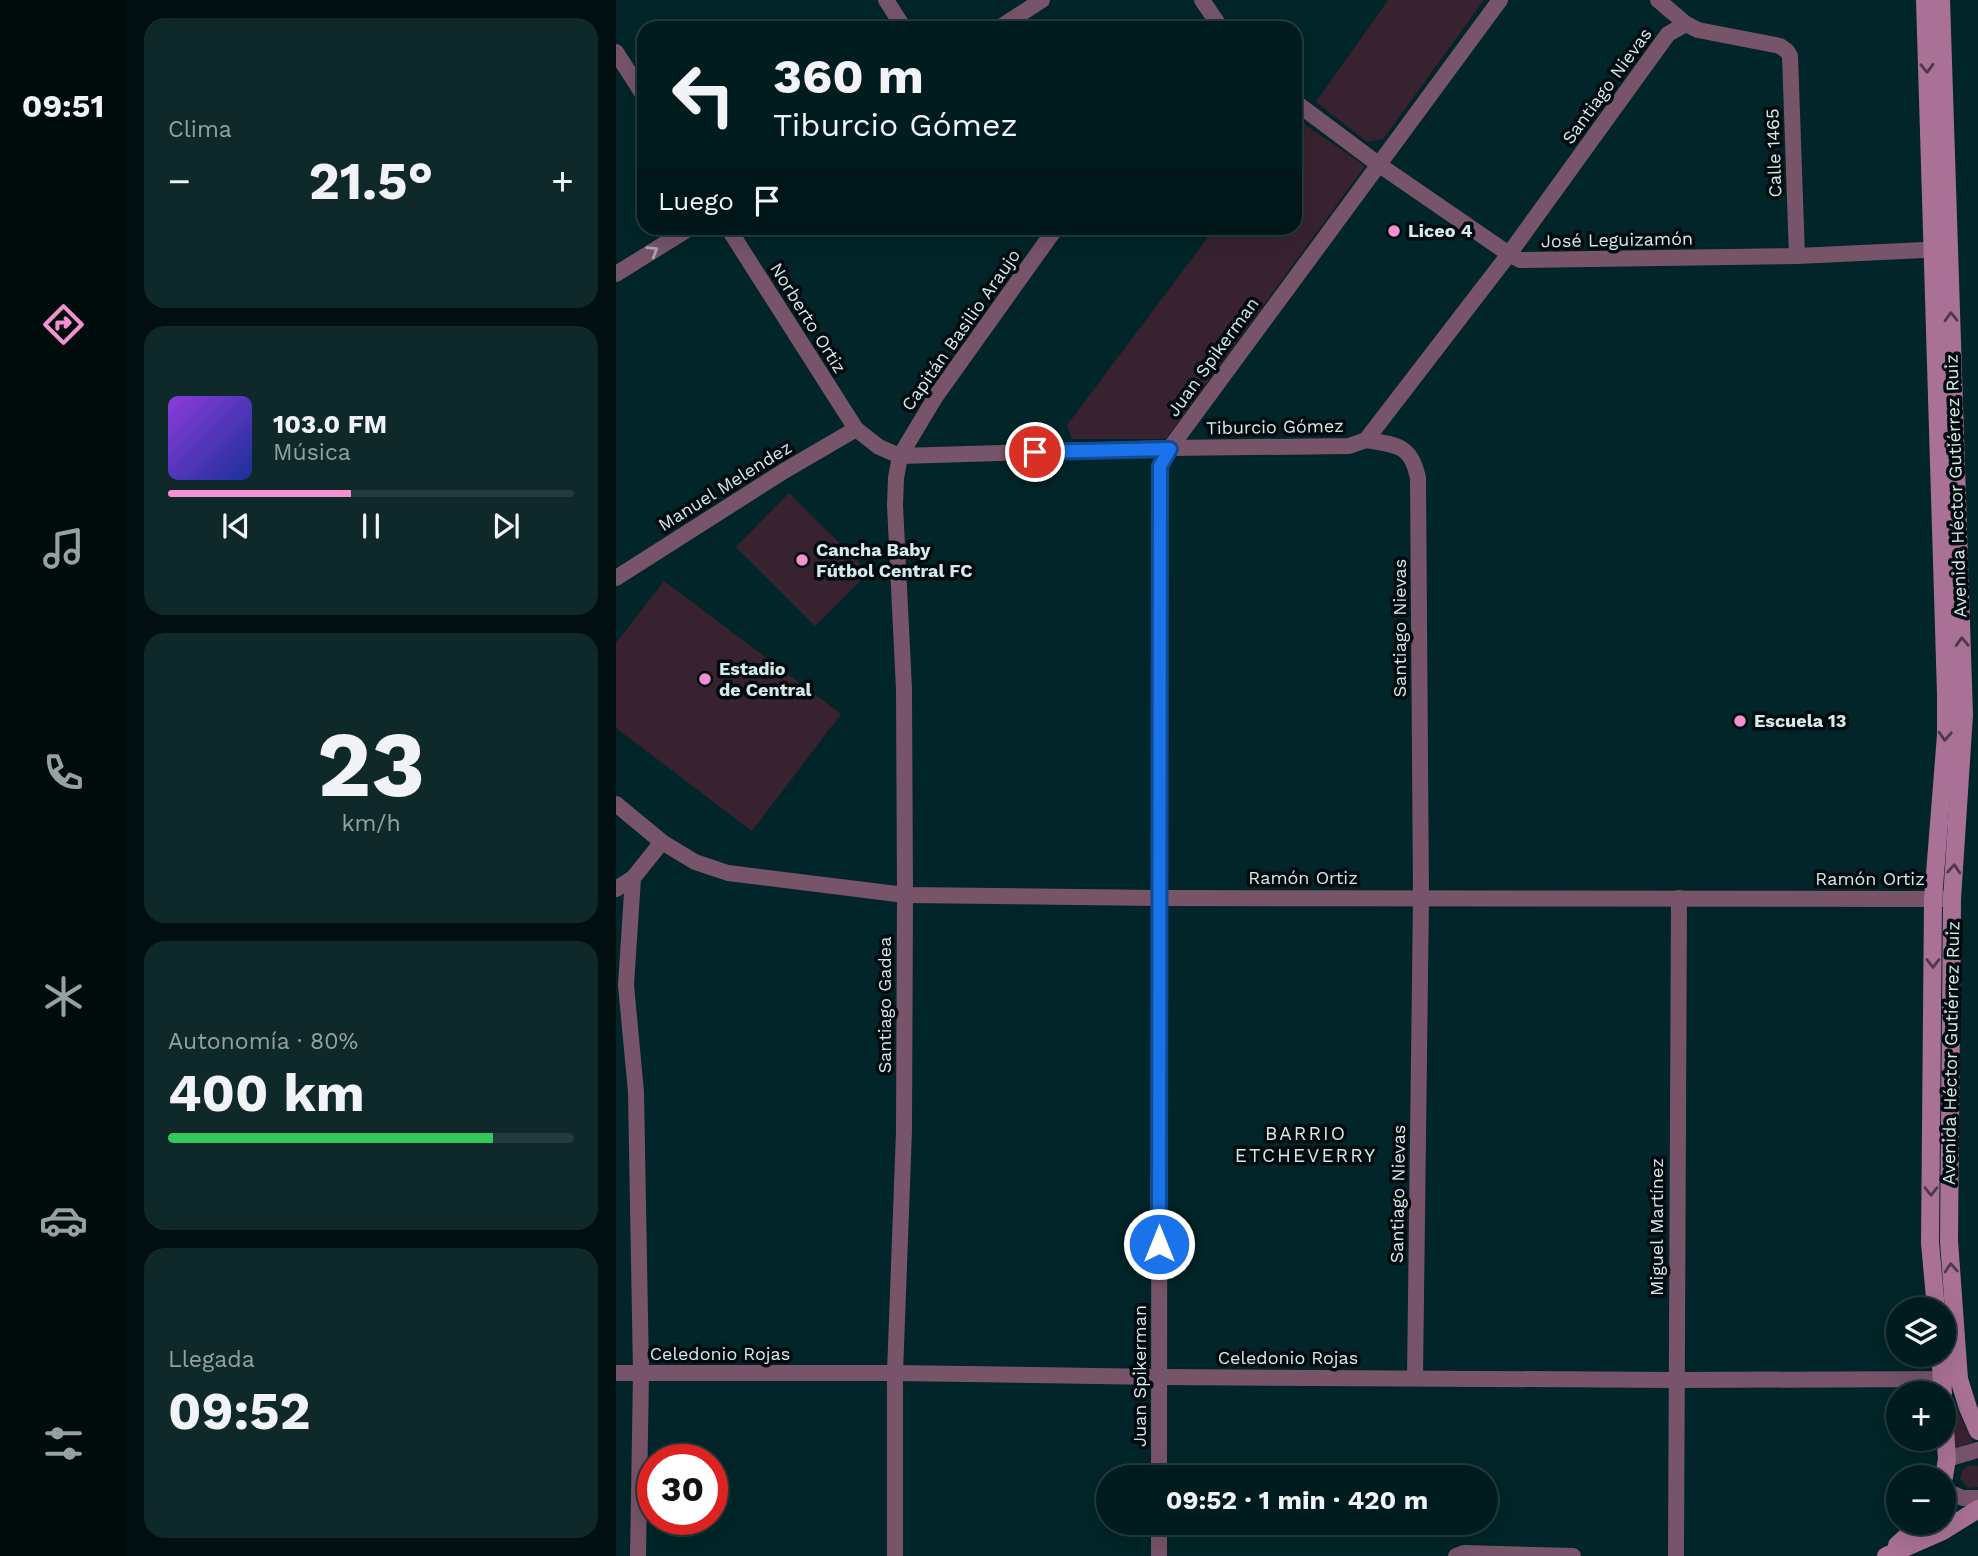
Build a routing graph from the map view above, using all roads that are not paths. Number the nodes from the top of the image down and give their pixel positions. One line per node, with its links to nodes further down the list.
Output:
1 (886, 0): 8 (street)
2 (1042, 0): 9 (street)
3 (1202, 0): 10 (street)
4 (1500, 0): 15 (street, Juan Spikerman)
5 (1658, 0): 11 (street)
6 (1925, 0): 19 (street, Avenida Héctor Gutiérrez Ruiz, one-way to 19)
7 (1941, 0): 19 (street, Avenida Héctor Gutiérrez Ruiz)
8 (900, 21)
9 (1010, 21)
10 (1216, 21)
11 (1686, 24): 20 (street, Santiago Nievas); 21 (street, Calle 1465)
12 (616, 52): 13 (street)
13 (637, 85)
14 (1302, 107): 15 (street, José Leguizamón)
15 (1378, 164): 20 (street, José Leguizamón); 25 (street, Juan Spikerman)
16 (679, 235): 22 (street, one-way to 16)
17 (732, 235): 23 (street, Norberto Ortiz)
18 (1051, 235): 26 (street, Capitán Basilio Araujo)
19 (1940, 249): 21 (street, José Leguizamón); 36 (street, Avenida Héctor Gutiérrez Ruiz, one-way to 36); 37 (street, Avenida Héctor Gutiérrez Ruiz, one-way to 19)
20 (1509, 254): 21 (street, José Leguizamón); 24 (street, Santiago Nievas)
21 (1797, 256)
22 (616, 274)
23 (856, 429): 26 (street, Tiburcio Gómez); 27 (street, Manuel Melendez)
24 (1366, 440): 25 (street, Tiburcio Gómez); 33 (street, Santiago Nievas)
25 (1170, 449): 26 (street, Tiburcio Gómez); 34 (street, Juan Spikerman)
26 (900, 456): 32 (street, Santiago Gadea)
27 (616, 578)
28 (616, 804): 29 (street, Ramón Ortiz)
29 (662, 842): 30 (street); 32 (street, Ramón Ortiz)
30 (633, 878): 31 (street); 40 (street)
31 (616, 889)
32 (905, 895): 34 (street, Ramón Ortiz); 41 (street, Santiago Gadea)
33 (1421, 897): 34 (street, Ramón Ortiz); 35 (street, Ramón Ortiz); 43 (street, Santiago Nievas)
34 (1159, 898): 42 (street, Juan Spikerman)
35 (1679, 898): 36 (street, Ramón Ortiz); 44 (street, Miguel Martínez)
36 (1933, 899): 37 (street, Ramón Ortiz); 38 (street, Avenida Héctor Gutiérrez Ruiz, one-way to 38)
37 (1952, 899): 45 (street, Avenida Héctor Gutiérrez Ruiz, one-way to 37)
38 (1935, 1297)
39 (616, 1373): 40 (street, Celedonio Rojas)
40 (641, 1373): 41 (street, Celedonio Rojas); 57 (street)
41 (895, 1373): 42 (street, Celedonio Rojas); 58 (street, Santiago Gadea)
42 (1159, 1377): 43 (street, Celedonio Rojas); 50 (street, Juan Spikerman)
43 (1415, 1377): 44 (street, Celedonio Rojas)
44 (1676, 1380): 46 (street, Celedonio Rojas); 62 (street, Miguel Martínez)
45 (1948, 1381)
46 (1886, 1383)
47 (1956, 1392): 48 (street, Avenida Héctor Gutiérrez Ruiz)
48 (1978, 1431)
49 (1978, 1450): 51 (street)
50 (1159, 1465)
51 (1951, 1465)
52 (1956, 1495): 53 (street)
53 (1978, 1497)
54 (1978, 1509): 63 (street)
55 (1159, 1535): 59 (street)
56 (1908, 1535): 63 (street)
57 (638, 1556)
58 (895, 1556)
59 (1158, 1556)
60 (1456, 1556): 61 (street)
61 (1573, 1556)
62 (1676, 1556)
63 (1885, 1556)

